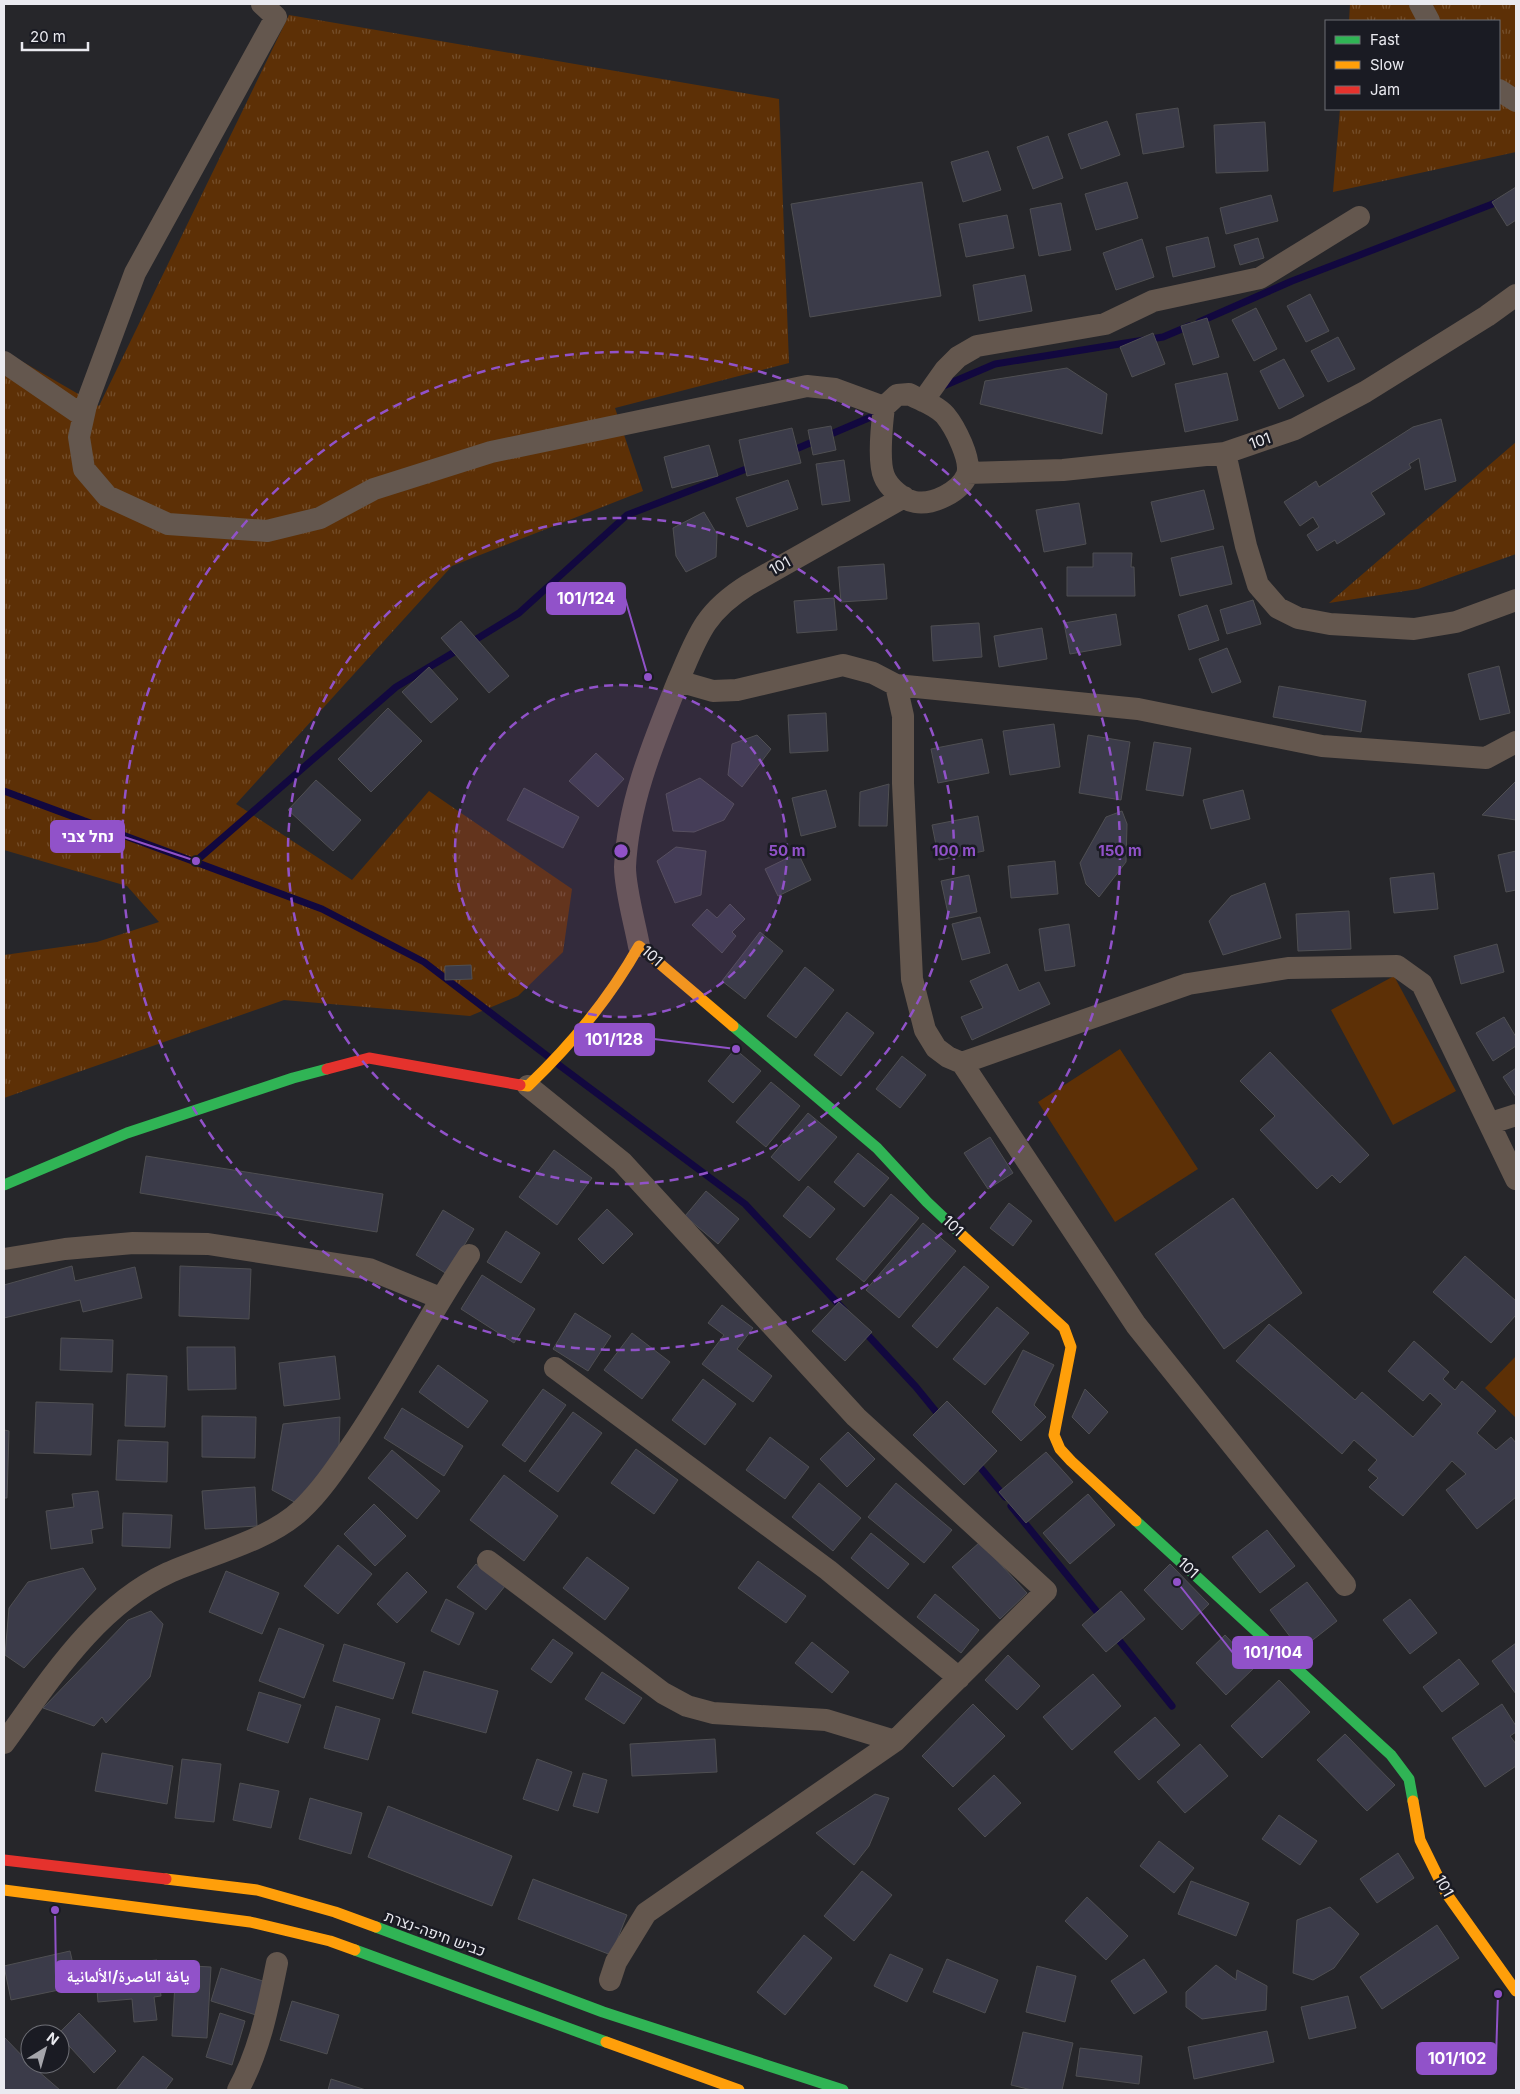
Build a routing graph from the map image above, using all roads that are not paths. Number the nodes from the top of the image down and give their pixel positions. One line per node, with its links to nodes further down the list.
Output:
1 (262, 4): 11 (street)
2 (1420, 4): 3 (street)
3 (1428, 20)
4 (1500, 91): 5 (street)
5 (1516, 101)
6 (1359, 217): 9 (street)
7 (1516, 295): 12 (street, 101)
8 (4, 362): 11 (street)
9 (923, 401): 10 (street); 13 (street)
10 (884, 407): 11 (street); 14 (street)
11 (83, 416)
12 (1225, 453): 13 (street, 101); 15 (street)
13 (968, 473): 14 (street)
14 (904, 497): 16 (street, 101)
15 (1516, 600)
16 (678, 681): 17 (street); 19 (street, 101)
17 (896, 685): 18 (street); 20 (street)
18 (1516, 742)
19 (639, 946): 21 (main road); 39 (main road, 101)
20 (962, 1064): 23 (street); 31 (street)
21 (528, 1086): 25 (main road); 32 (street)
22 (1516, 1115): 23 (street)
23 (1490, 1123): 24 (street)
24 (1516, 1179)
25 (4, 1185)
26 (469, 1255): 28 (street)
27 (4, 1259): 28 (street)
28 (440, 1298): 34 (street)
29 (555, 1368): 32 (street)
30 (488, 1561): 33 (street)
31 (1345, 1585)
32 (959, 1678): 33 (street)
33 (895, 1741): 38 (street)
34 (4, 1743)
35 (4, 1860): 42 (main road, כביש חיפה-נצרת)
36 (4, 1890): 41 (main road)
37 (277, 1963): 40 (street)
38 (610, 1980)
39 (1516, 1991)
40 (238, 2090)
41 (739, 2090)
42 (844, 2090)

